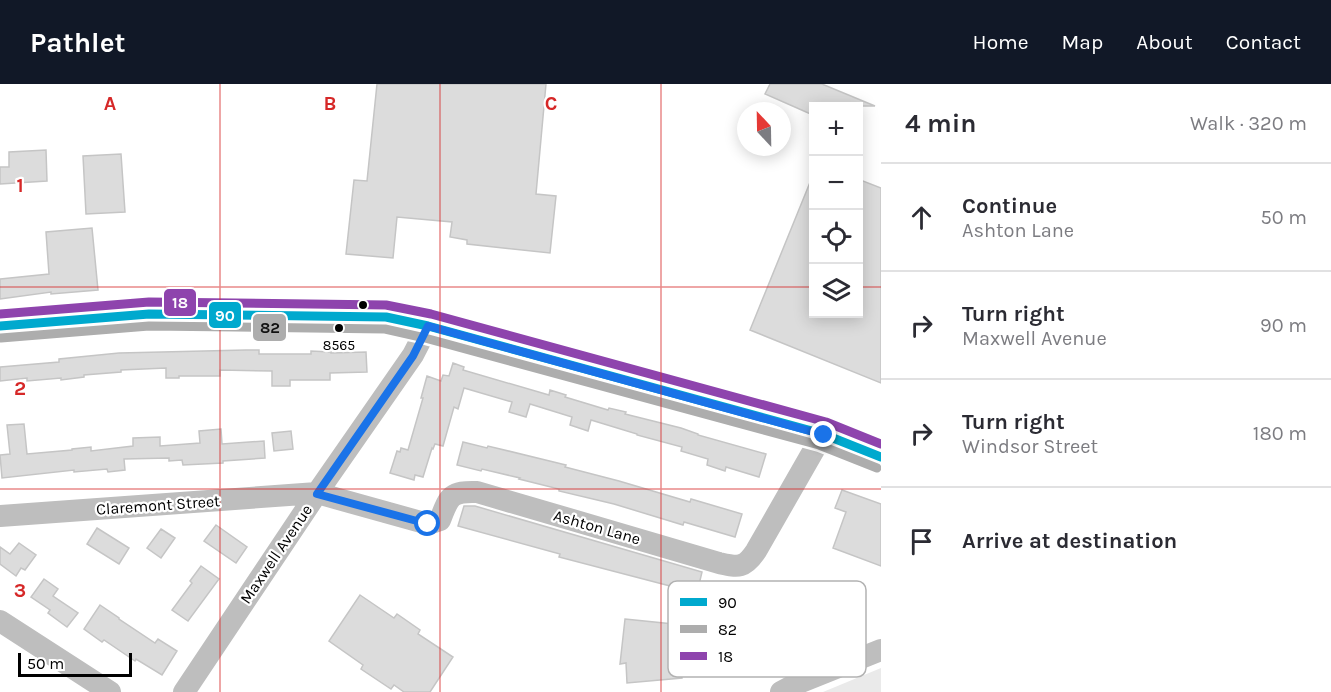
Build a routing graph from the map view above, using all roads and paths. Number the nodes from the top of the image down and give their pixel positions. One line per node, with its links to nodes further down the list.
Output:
1 (0, 326): 2 (street)
2 (428, 326): 3 (street); 5 (street, Maxwell Avenue)
3 (824, 435): 4 (street); 5 (street, Ashton Lane)
4 (881, 457)
5 (317, 494): 6 (street, Claremont Street); 12 (street, Maxwell Avenue)
6 (0, 516)
7 (1, 625): 11 (street)
8 (881, 650): 9 (street)
9 (866, 656)
10 (814, 677): 13 (street)
11 (110, 692)
12 (184, 692)
13 (781, 692)

